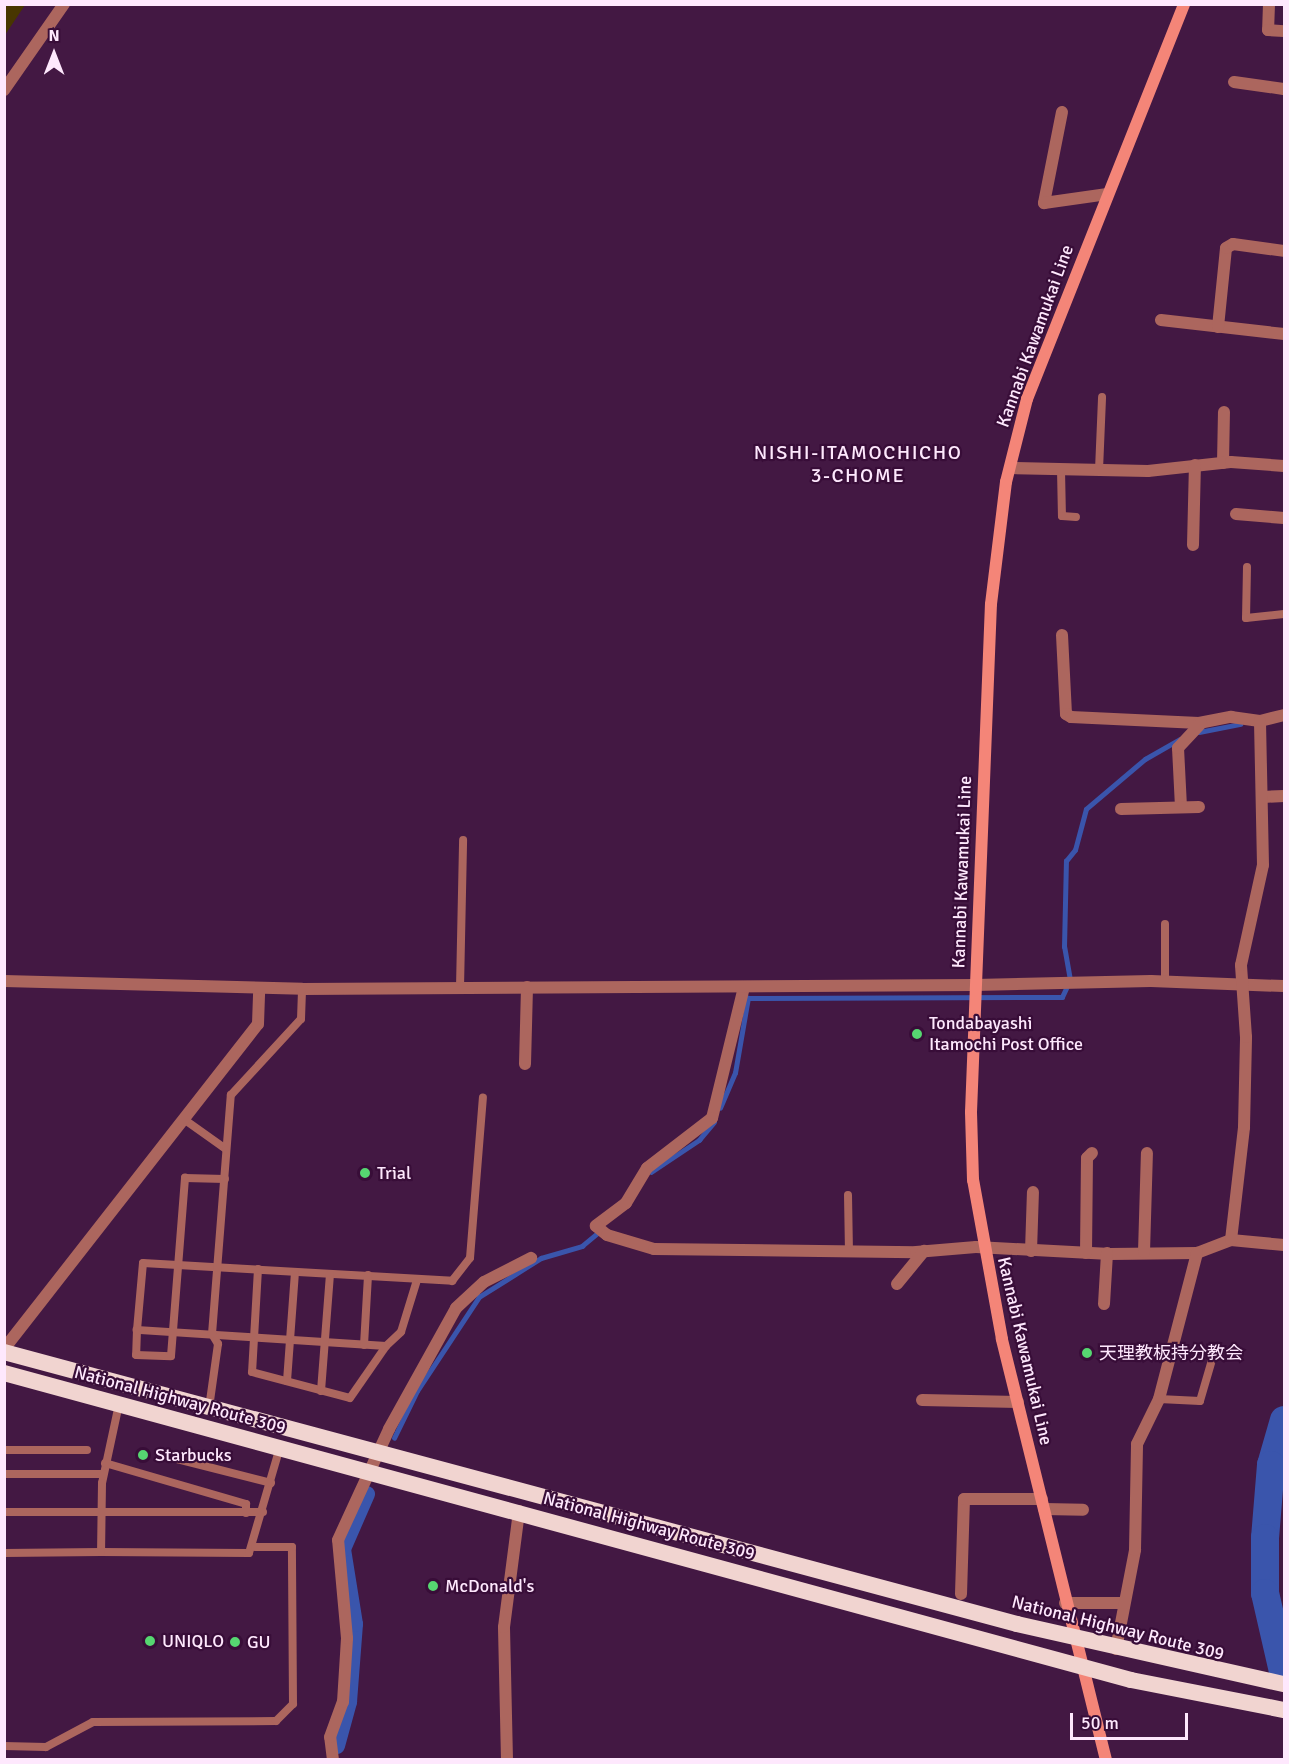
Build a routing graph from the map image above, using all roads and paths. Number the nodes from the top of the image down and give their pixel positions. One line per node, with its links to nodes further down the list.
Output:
1 (64, 4): 7 (street)
2 (1184, 4): 9 (main road, Kannabi Kawamukai Line)
3 (1269, 4): 4 (street)
4 (1284, 31)
5 (1234, 82): 6 (street)
6 (1284, 89)
7 (4, 90)
8 (1062, 112): 9 (street)
9 (1107, 194): 19 (main road, Kannabi Kawamukai Line)
10 (1284, 251): 12 (street)
11 (1161, 320): 12 (street)
12 (1218, 327): 13 (street)
13 (1284, 334)
14 (1102, 397): 21 (lane)
15 (1224, 412): 16 (street)
16 (1223, 463): 17 (street); 18 (street)
17 (1195, 465): 21 (street); 25 (street)
18 (1284, 466)
19 (1010, 468): 20 (street); 42 (main road, Kannabi Kawamukai Line)
20 (1062, 470): 21 (street); 23 (lane)
21 (1099, 470)
22 (1236, 514): 24 (street)
23 (1076, 517)
24 (1284, 518)
25 (1193, 545)
26 (1247, 567): 27 (lane)
27 (1284, 614)
28 (1062, 635): 30 (street)
29 (1284, 714): 31 (street)
30 (1201, 723): 31 (street); 35 (street)
31 (1260, 723): 32 (street); 34 (street)
32 (1284, 724)
33 (1284, 796): 34 (street)
34 (1263, 797): 46 (street)
35 (1181, 807): 36 (street); 37 (street)
36 (1199, 807)
37 (1121, 809)
38 (463, 840): 48 (lane)
39 (1165, 924): 41 (lane)
40 (4, 981): 47 (street)
41 (1165, 981): 42 (street); 46 (street)
42 (975, 986): 45 (street); 61 (main road, Kannabi Kawamukai Line)
43 (1284, 986): 46 (street)
44 (527, 987): 45 (street); 48 (street); 50 (street)
45 (744, 987): 62 (street)
46 (1242, 987): 59 (street)
47 (259, 988): 49 (street); 52 (street)
48 (460, 988): 49 (street)
49 (302, 989): 53 (lane)
50 (525, 1064)
51 (483, 1098): 76 (lane)
52 (185, 1120): 53 (lane); 87 (street)
53 (226, 1149): 56 (lane)
54 (1092, 1153): 67 (street)
55 (1147, 1153): 65 (street)
56 (225, 1179): 70 (lane); 71 (lane)
57 (1033, 1192): 64 (street)
58 (848, 1195): 62 (lane)
59 (1231, 1240): 60 (street); 66 (street)
60 (1284, 1245)
61 (983, 1248): 63 (street); 64 (street); 94 (main road, Kannabi Kawamukai Line)
62 (849, 1250): 63 (street)
63 (924, 1251): 77 (street)
64 (1030, 1251): 67 (street)
65 (1144, 1252): 66 (street); 68 (street)
66 (1197, 1252): 92 (street)
67 (1086, 1253): 68 (street)
68 (1107, 1253): 78 (street)
69 (531, 1258): 100 (street)
70 (177, 1265): 71 (lane); 79 (lane); 80 (lane)
71 (218, 1267): 72 (lane); 81 (lane)
72 (258, 1269): 73 (lane); 82 (lane)
73 (295, 1272): 74 (lane); 83 (lane)
74 (330, 1274): 75 (lane); 84 (lane)
75 (368, 1275): 76 (lane); 85 (lane)
76 (417, 1280): 86 (lane)
77 (897, 1284)
78 (1104, 1304)
79 (137, 1330): 80 (lane); 80 (lane)
80 (173, 1331): 81 (lane)
81 (212, 1334): 82 (lane); 96 (lane)
82 (254, 1337): 83 (lane); 90 (lane)
83 (289, 1340): 84 (lane); 90 (lane)
84 (325, 1343): 85 (lane); 91 (lane)
85 (364, 1345): 86 (lane)
86 (386, 1346): 91 (lane)
87 (4, 1351): 96 (highway, National Highway Route 309)
88 (1212, 1360): 92 (lane)
89 (4, 1373): 95 (highway, National Highway Route 309)
90 (286, 1381): 91 (lane)
91 (321, 1391)
92 (1159, 1399): 119 (street)
93 (922, 1400): 94 (street)
94 (1018, 1402): 107 (main road, Kannabi Kawamukai Line)
95 (119, 1404): 97 (highway, National Highway Route 309); 102 (lane)
96 (209, 1408): 100 (highway, National Highway Route 309)
97 (280, 1447): 103 (highway, National Highway Route 309); 106 (lane)
98 (4, 1450): 99 (lane)
99 (87, 1450)
100 (372, 1450): 103 (street); 120 (highway, National Highway Route 309)
101 (177, 1459): 106 (lane)
102 (105, 1463): 105 (lane); 112 (lane)
103 (363, 1470): 109 (highway, National Highway Route 309); 126 (street)
104 (4, 1474): 105 (lane)
105 (103, 1474): 113 (lane)
106 (272, 1479): 111 (lane)
107 (1043, 1504): 108 (street); 117 (street); 118 (main road, Kannabi Kawamukai Line)
108 (1083, 1510)
109 (519, 1511): 122 (highway, National Highway Route 309); 127 (street)
110 (4, 1512): 113 (lane)
111 (263, 1512): 112 (lane); 114 (lane)
112 (246, 1513): 113 (lane)
113 (101, 1515): 115 (lane)
114 (255, 1548): 115 (lane); 125 (lane)
115 (101, 1552): 116 (lane)
116 (4, 1553)
117 (961, 1594)
118 (1065, 1603): 119 (street); 120 (main road, Kannabi Kawamukai Line)
119 (1123, 1603): 121 (street)
120 (1075, 1638): 121 (highway, National Highway Route 309); 122 (main road, Kannabi Kawamukai Line)
121 (1116, 1648): 123 (highway, National Highway Route 309)
122 (1082, 1664): 124 (highway, National Highway Route 309); 128 (main road, Kannabi Kawamukai Line)
123 (1284, 1684)
124 (1284, 1710)
125 (4, 1746)
126 (333, 1760)
127 (507, 1760)
128 (1106, 1760)

